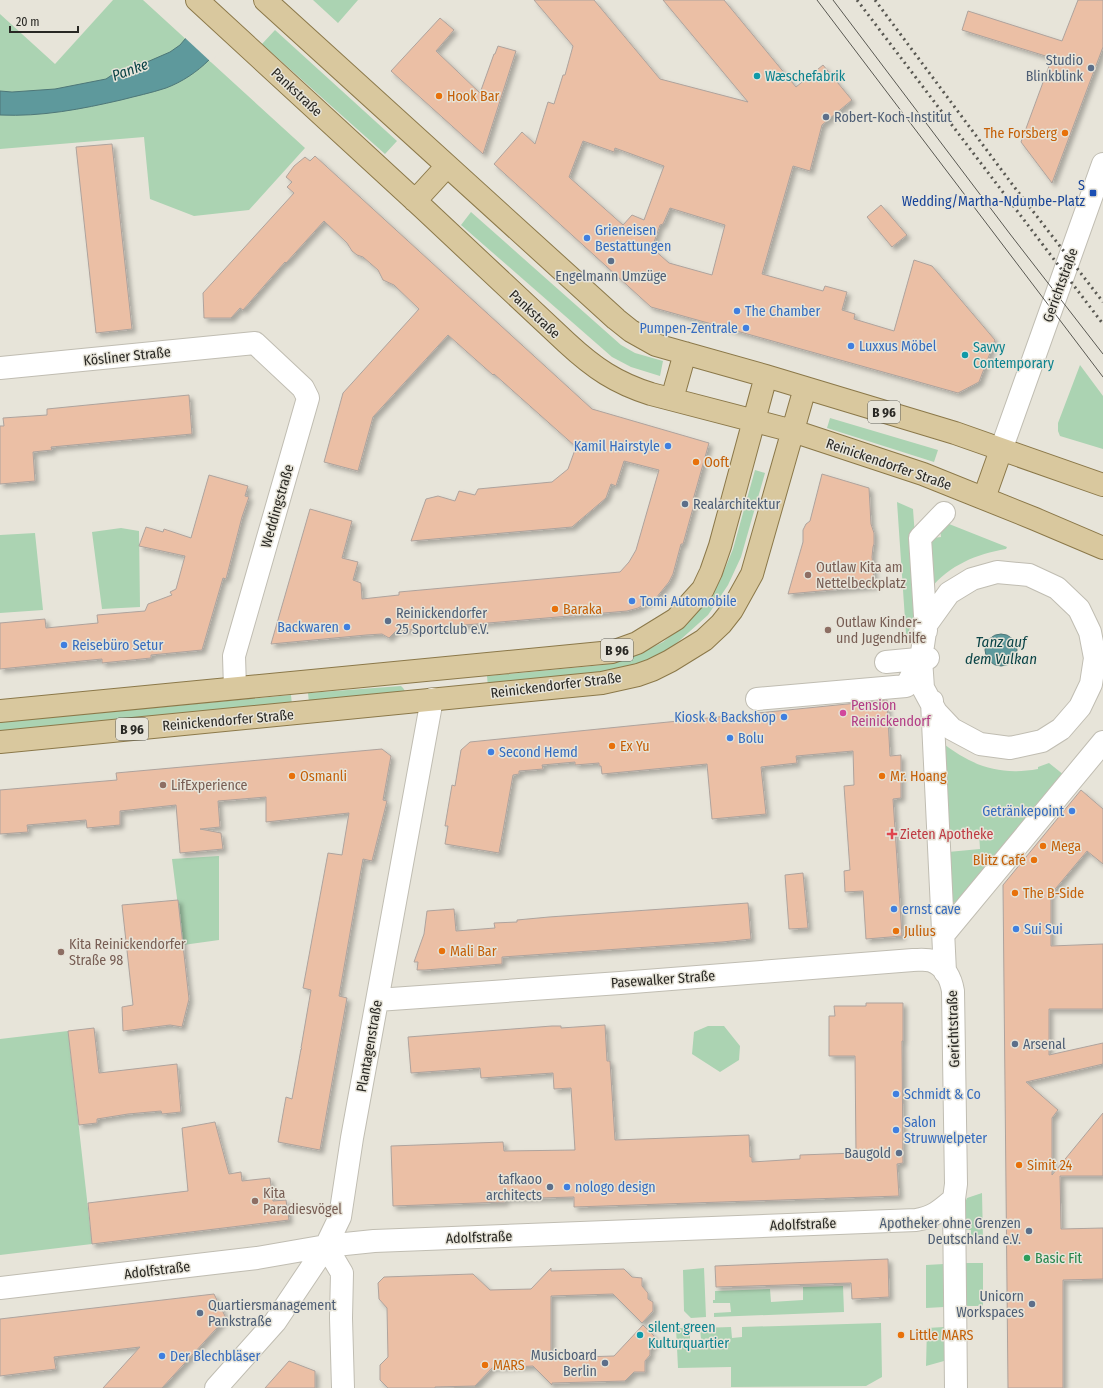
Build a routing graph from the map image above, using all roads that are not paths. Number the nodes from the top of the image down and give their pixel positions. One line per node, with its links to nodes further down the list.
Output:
1 (199, 2): 5 (main road, Pankstraße)
2 (268, 4): 4 (main road)
3 (1103, 164): 14 (street, Gerichtstraße)
4 (447, 166): 5 (main road); 7 (main road)
5 (415, 201): 11 (main road, Pankstraße)
6 (255, 343): 8 (street, Kösliner Straße); 23 (street, Weddingstraße)
7 (685, 353): 9 (main road); 11 (main road)
8 (0, 368)
9 (766, 376): 10 (main road, B 96); 12 (main road, Reinickendorfer Straße / B 96)
10 (805, 388): 13 (main road, Reinickendorfer Straße / B 96); 14 (main road, B 96)
11 (672, 399): 12 (main road, Pankstraße)
12 (754, 420): 13 (main road, Reinickendorfer Straße); 22 (main road, Reinickendorfer Straße / B 96)
13 (793, 431): 16 (main road, Reinickendorfer Straße); 24 (main road, Reinickendorfer Straße / B 96)
14 (1001, 450): 15 (main road, B 96); 16 (main road)
15 (1103, 485)
16 (984, 498): 18 (main road, Reinickendorfer Straße)
17 (944, 513): 19 (street)
18 (1103, 548)
19 (926, 625): 20 (street); 26 (street)
20 (925, 659): 21 (street); 25 (street); 26 (street)
21 (886, 662)
22 (429, 670): 23 (main road, Reinickendorfer Straße / B 96); 24 (main road)
23 (235, 688): 27 (main road, Reinickendorfer Straße / B 96)
24 (432, 699): 28 (main road, Reinickendorfer Straße / B 96); 32 (street, Plantagenstraße)
25 (757, 699)
26 (932, 705): 30 (street, Gerichtstraße)
27 (0, 711)
28 (0, 742)
29 (1103, 742): 30 (street)
30 (944, 934): 31 (street, Gerichtstraße)
31 (945, 972): 32 (street, Pasewalker Straße); 33 (street, Gerichtstraße)
32 (377, 1000): 34 (street, Plantagenstraße)
33 (954, 1199): 34 (street, Adolfstraße); 38 (street, Gerichtstraße)
34 (326, 1246): 35 (street, Adolfstraße); 36 (street, Plantagenstraße); 37 (street)
35 (0, 1288)
36 (216, 1388)
37 (343, 1388)
38 (956, 1388)

